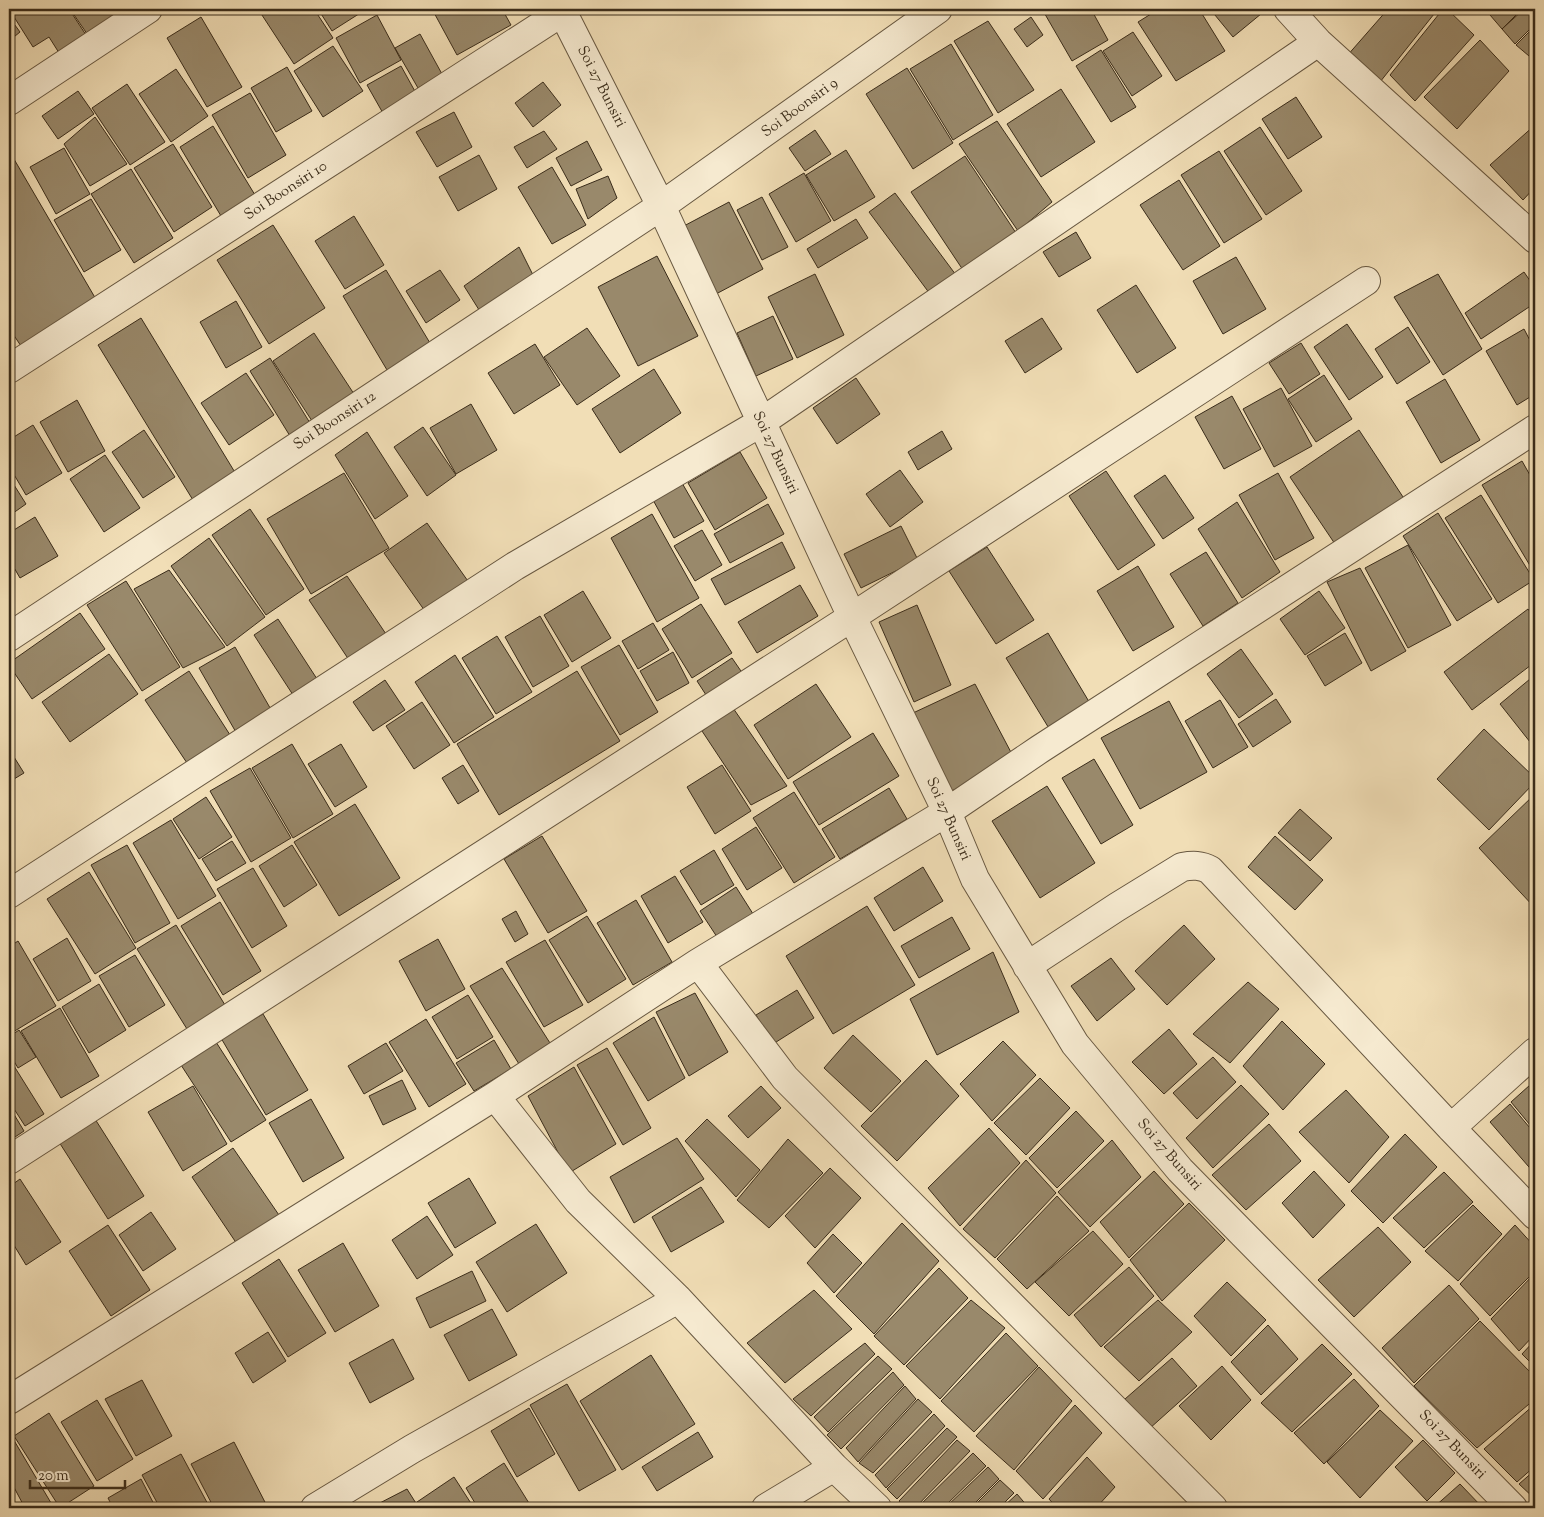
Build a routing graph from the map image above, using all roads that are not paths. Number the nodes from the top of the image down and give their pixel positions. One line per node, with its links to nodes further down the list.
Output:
1 (148, 9): 6 (street)
2 (938, 9): 7 (street, Soi Boonsiri 9)
3 (1288, 9): 5 (street)
4 (564, 10): 7 (street, Soi 27 Bunsiri); 10 (street, Soi Boonsiri 10)
5 (1318, 42): 8 (street); 11 (street)
6 (9, 101)
7 (661, 206): 11 (street, Soi 27 Bunsiri); 14 (street, Soi Boonsiri 12)
8 (1535, 240)
9 (1366, 281): 13 (street)
10 (9, 369)
11 (760, 422): 13 (street, Soi 27 Bunsiri); 16 (street)
12 (1535, 429): 15 (street)
13 (852, 617): 15 (street, Soi 27 Bunsiri); 22 (street)
14 (9, 636)
15 (947, 812): 17 (street); 18 (street, Soi 27 Bunsiri)
16 (9, 894)
17 (698, 963): 20 (street); 30 (street)
18 (1027, 966): 21 (street); 31 (street, Soi 27 Bunsiri)
19 (1535, 1052): 21 (street)
20 (495, 1096): 24 (street); 25 (street)
21 (1452, 1128): 23 (street)
22 (9, 1160)
23 (1535, 1215)
24 (678, 1299): 26 (street); 27 (street)
25 (9, 1400)
26 (834, 1467): 28 (street); 29 (street)
27 (315, 1508)
28 (766, 1508)
29 (877, 1508)
30 (1213, 1508)
31 (1513, 1508)

